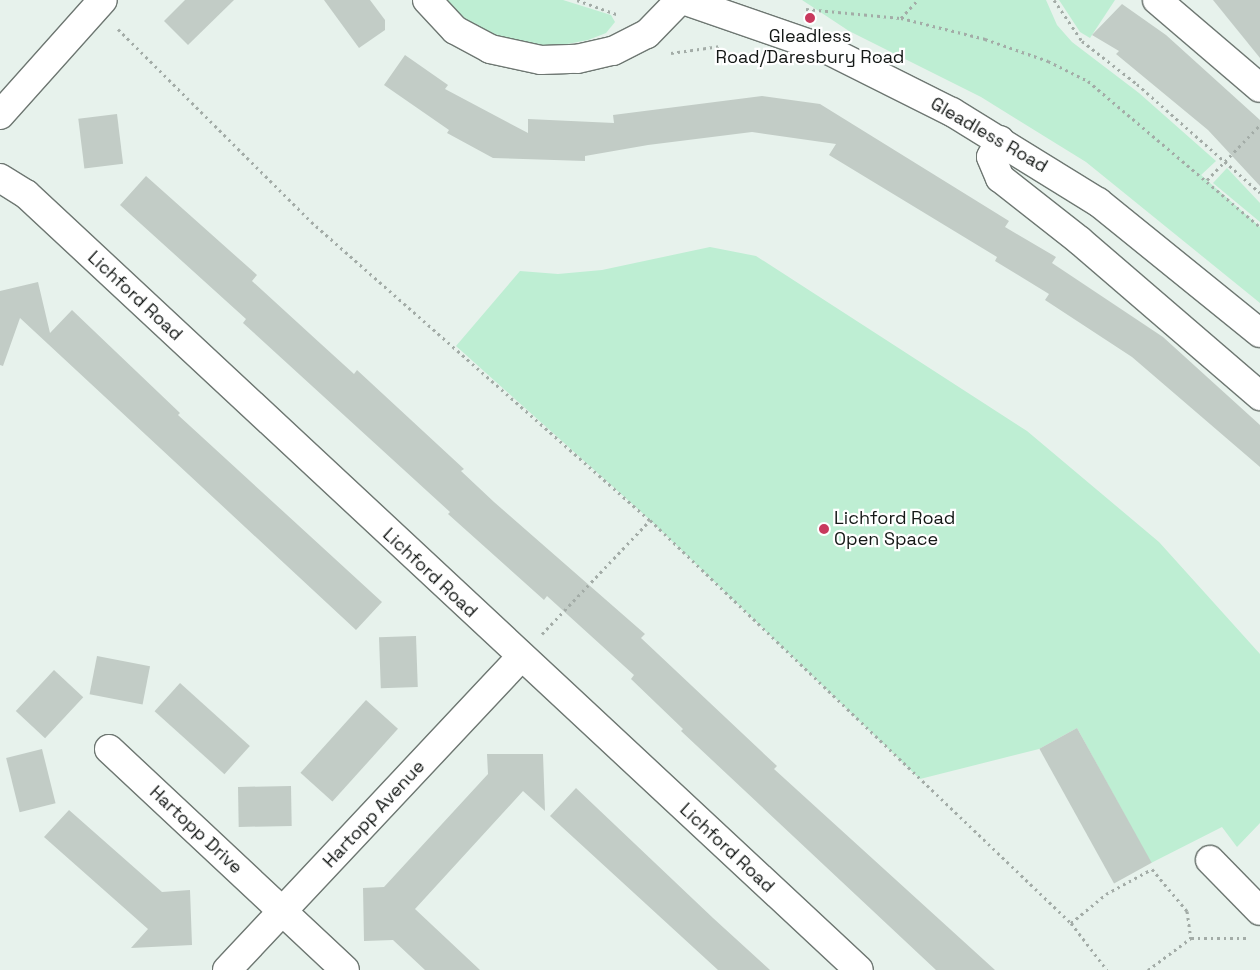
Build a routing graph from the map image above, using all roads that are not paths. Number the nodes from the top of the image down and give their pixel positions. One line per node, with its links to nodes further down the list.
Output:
1 (426, 0): 2 (street, Gleadless Road)
2 (681, 0): 7 (street, Gleadless Road)
3 (1157, 0): 5 (street)
4 (96, 2): 6 (street)
5 (1260, 88)
6 (0, 115)
7 (1000, 140): 9 (street, Gleadless Road); 10 (street)
8 (0, 178): 11 (street, Lichford Road)
9 (1260, 333)
10 (1260, 396)
11 (520, 658): 14 (street, Hartopp Avenue); 18 (street, Lichford Road)
12 (109, 749): 14 (street, Hartopp Drive)
13 (1210, 860): 15 (street)
14 (282, 910): 16 (street, Hartopp Avenue); 17 (street, Hartopp Drive)
15 (1260, 912)
16 (227, 970)
17 (345, 970)
18 (859, 970)

